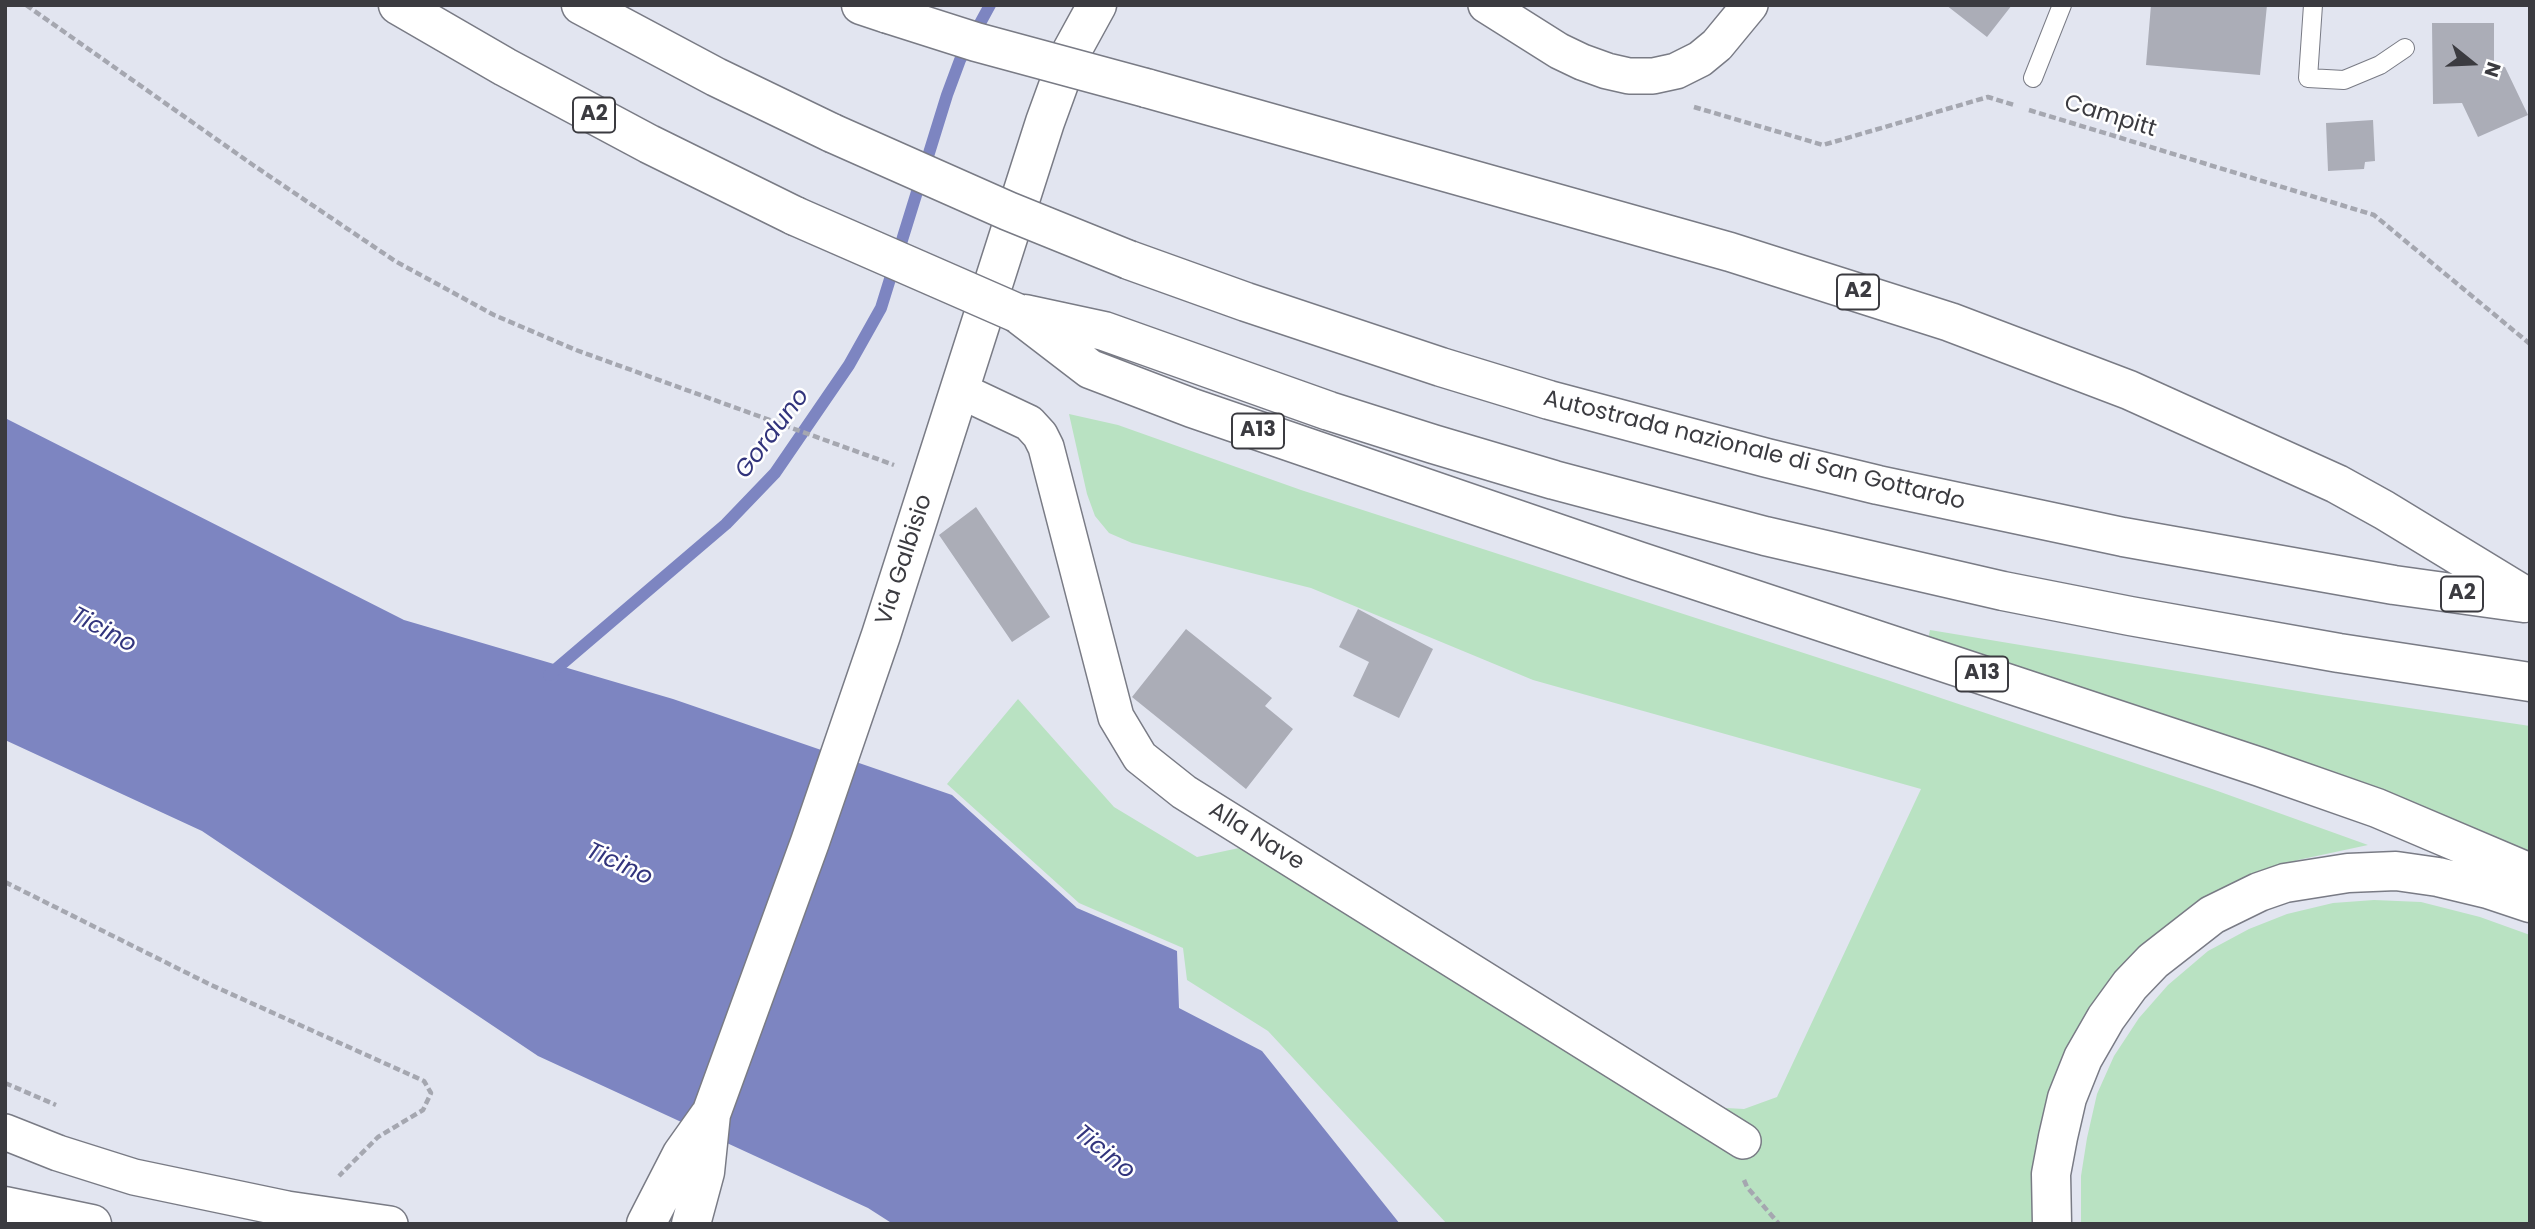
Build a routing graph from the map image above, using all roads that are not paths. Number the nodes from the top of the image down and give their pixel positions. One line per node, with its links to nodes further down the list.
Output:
1 (397, 5): 11 (main road, A2, bridge)
2 (581, 5): 13 (main road, Autostrada nazionale di San Gottardo / A2, bridge)
3 (1097, 5): 12 (main road, Via Galbisio)
4 (1486, 5): 5 (street)
5 (1750, 5)
6 (2062, 5): 10 (lane)
7 (2313, 5): 9 (lane)
8 (875, 10): 13 (main road, A2, bridge)
9 (2405, 48)
10 (2033, 78)
11 (1017, 313): 14 (main road, A2); 15 (main road, A13)
12 (959, 390): 17 (main road, Via Galbisio); 19 (street, Alla Nave)
13 (2530, 601)
14 (2530, 682)
15 (2530, 873)
16 (2530, 903): 25 (main road)
17 (710, 1114): 23 (main road, Via Galbisio); 24 (main road, Via Galbisio)
18 (5, 1132): 22 (street)
19 (1743, 1141)
20 (5, 1206): 21 (main road)
21 (92, 1224)
22 (390, 1224)
23 (646, 1224)
24 (691, 1224)
25 (2052, 1224)

